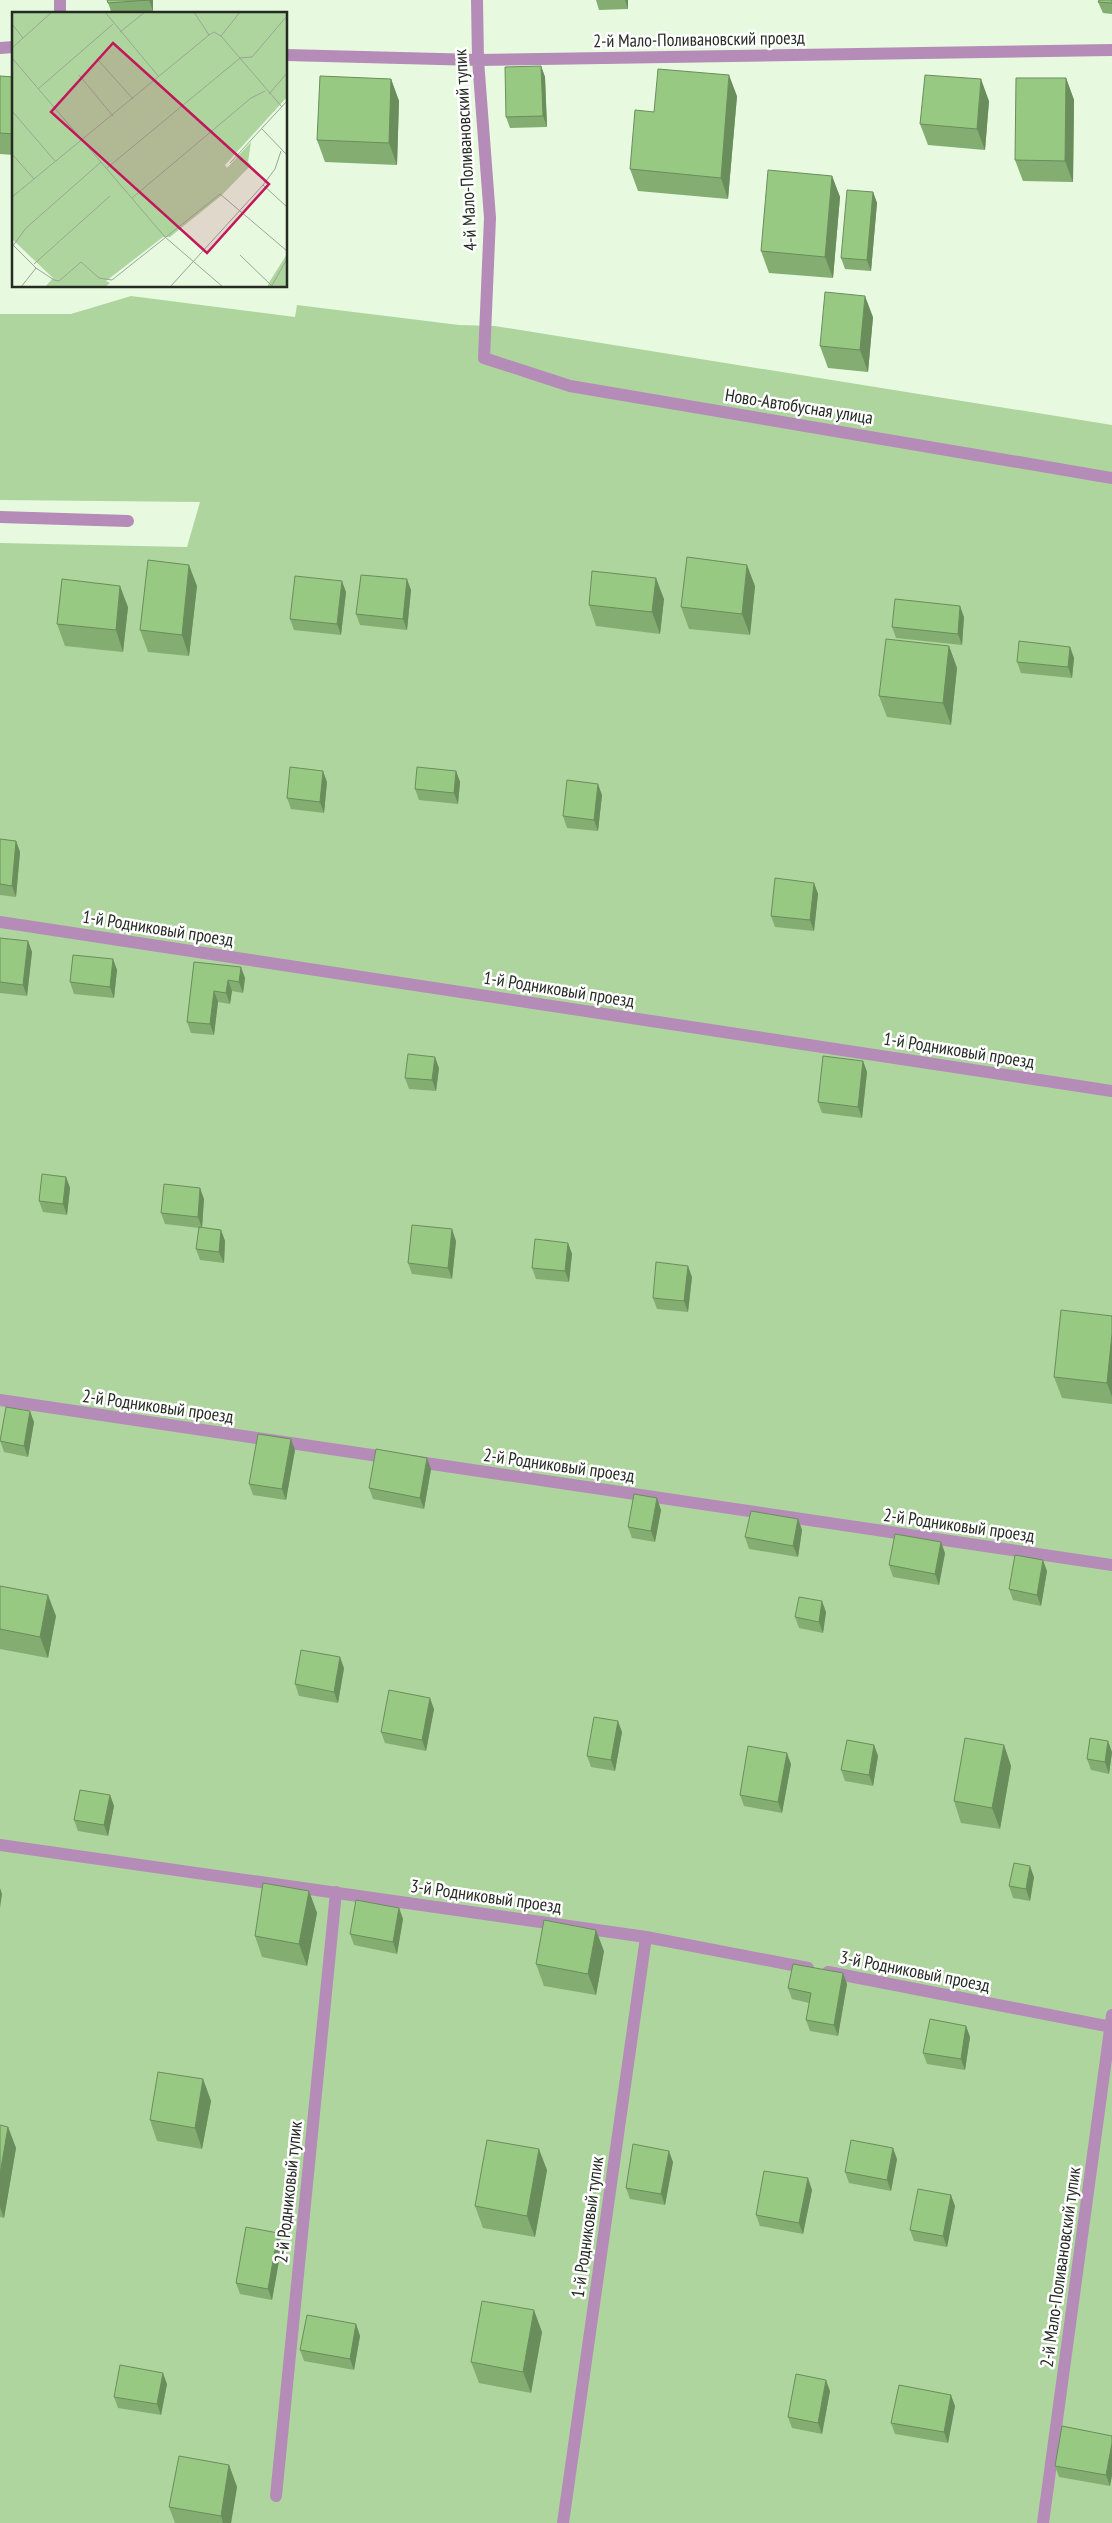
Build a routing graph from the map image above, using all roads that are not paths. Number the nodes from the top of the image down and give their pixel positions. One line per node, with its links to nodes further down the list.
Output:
1 (477, 0): 4 (street, 4-й Мало-Поливановский тупик)
2 (1112, 50): 4 (street, 2-й Мало-Поливановский проезд)
3 (288, 55): 4 (street, 2-й Мало-Поливановский проезд)
4 (478, 60): 5 (street, 4-й Мало-Поливановский тупик)
5 (484, 358): 6 (street, Ново-Автобусная улица)
6 (1112, 478)
7 (0, 517): 8 (street)
8 (128, 521)
9 (0, 922): 10 (street, 1-й Родниковый проезд)
10 (1112, 1091)
11 (0, 1400): 12 (street, 2-й Родниковый проезд)
12 (1112, 1565)
13 (0, 1845): 14 (street, 3-й Родниковый проезд)
14 (336, 1892): 15 (street, 3-й Родниковый проезд); 17 (street, 2-й Родниковый тупик)
15 (646, 1937): 16 (street, 3-й Родниковый проезд); 18 (street, 1-й Родниковый тупик)
16 (1112, 2023): 19 (street, 2-й Мало-Поливановский тупик)
17 (276, 2496)
18 (563, 2523)
19 (1043, 2523)

